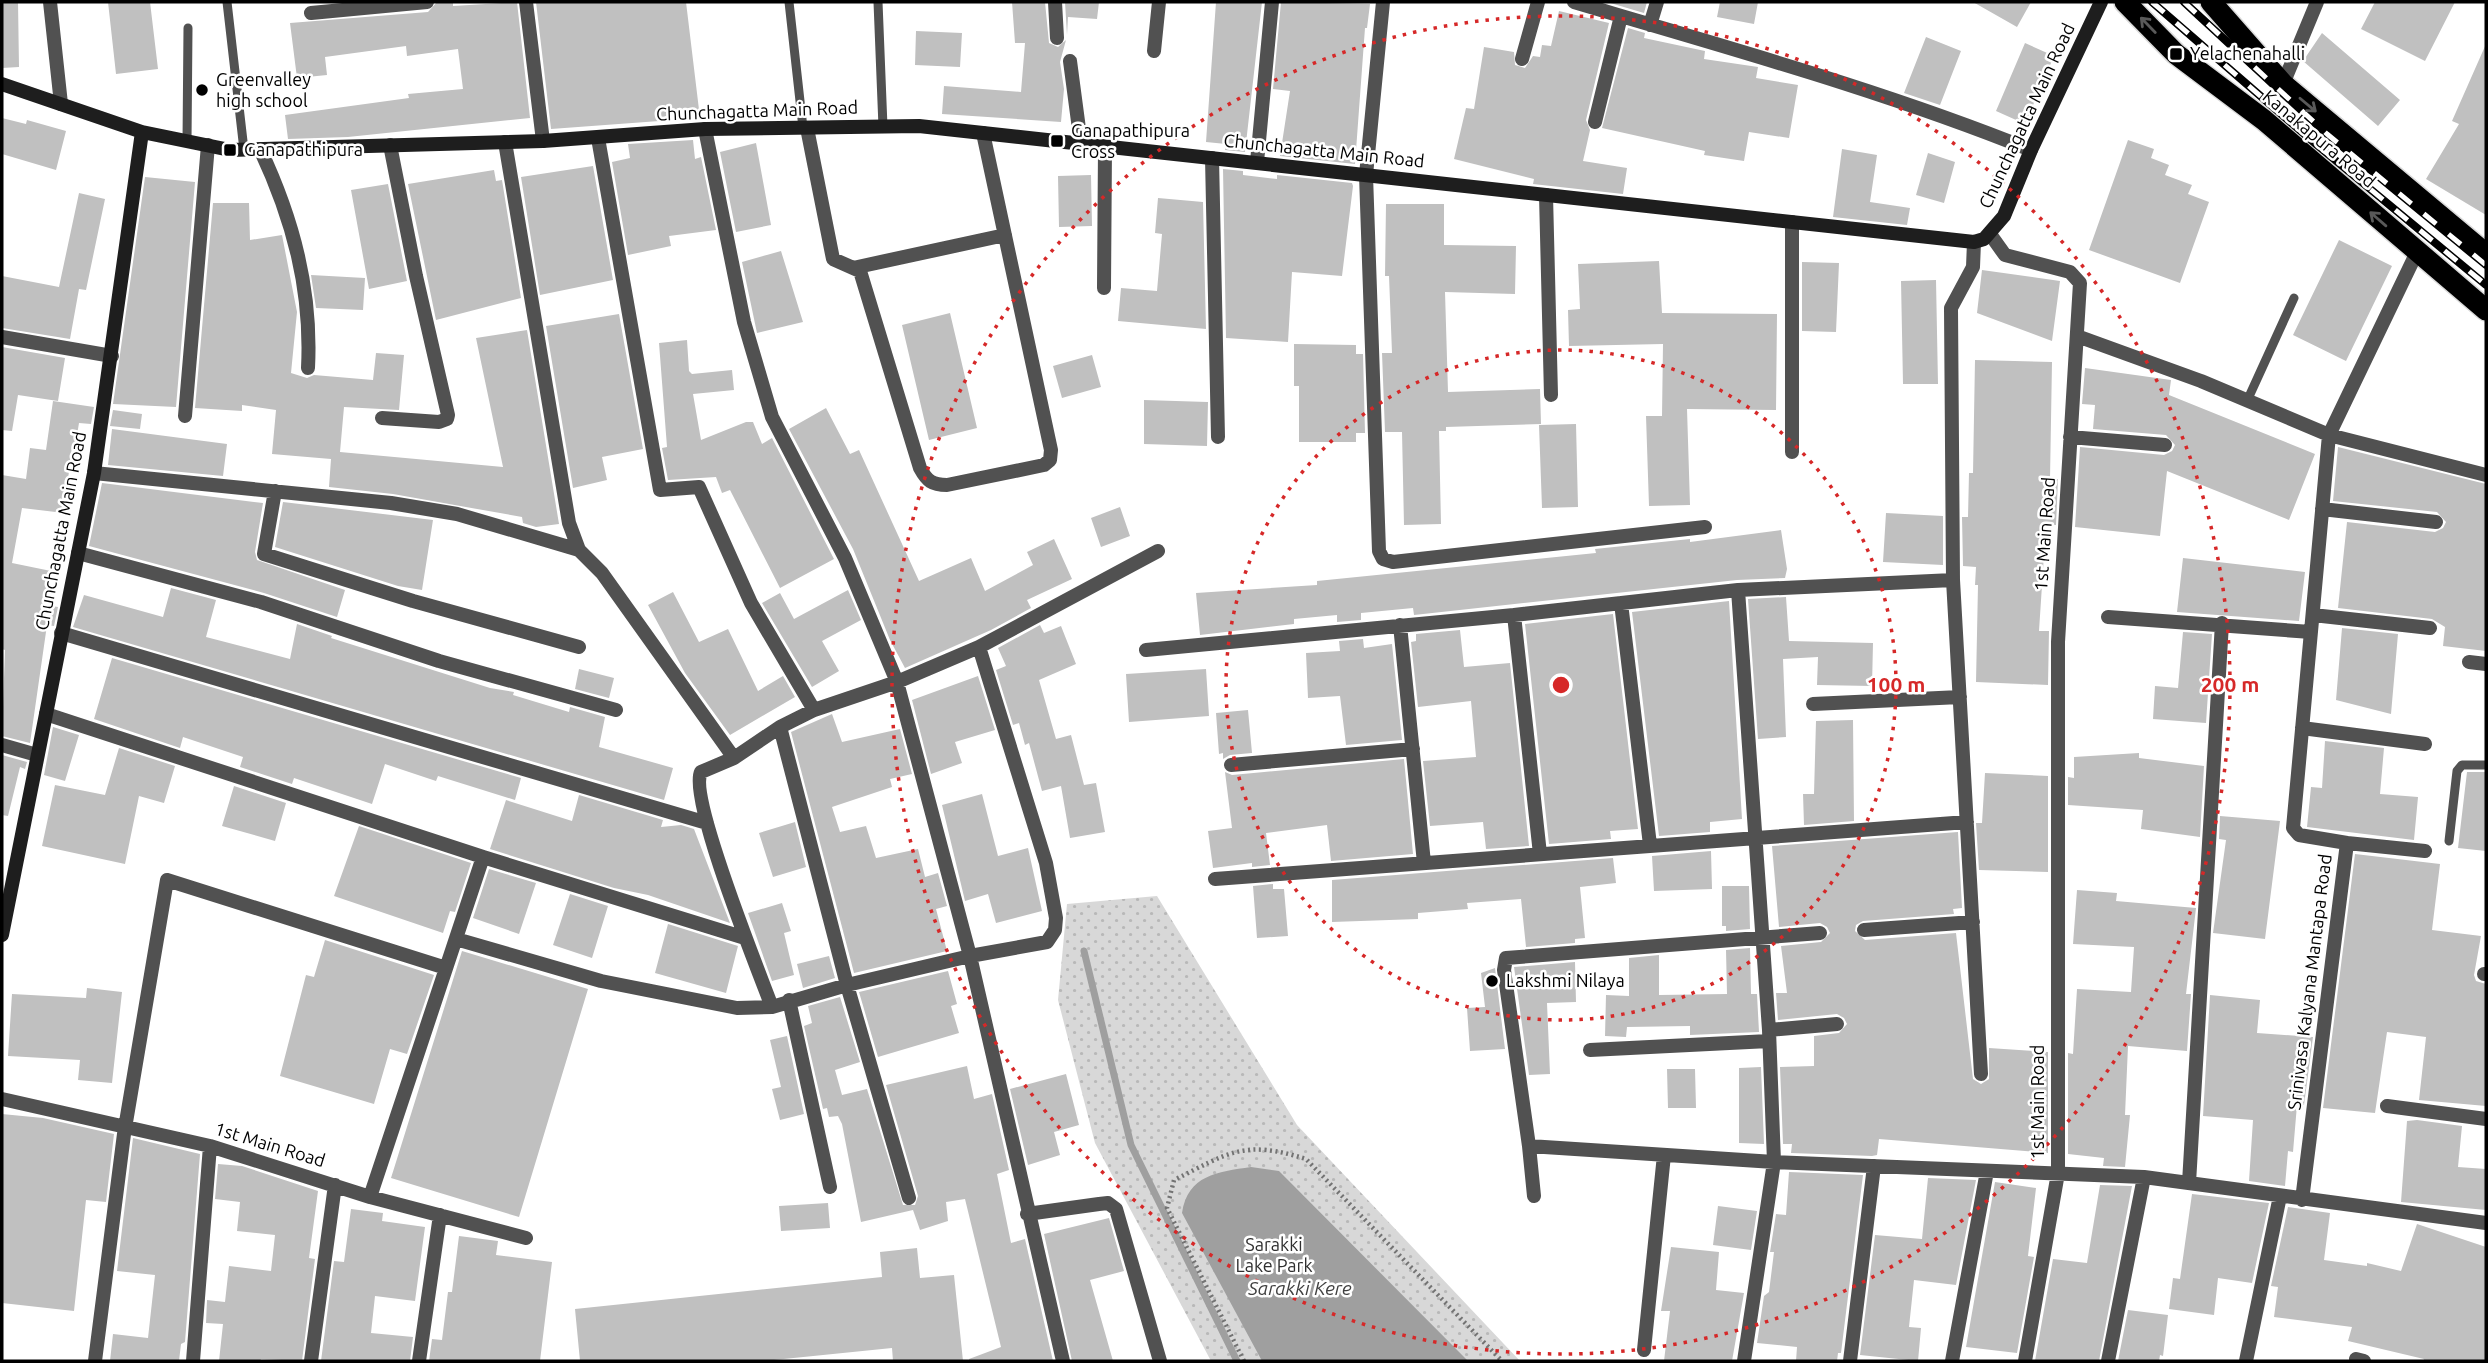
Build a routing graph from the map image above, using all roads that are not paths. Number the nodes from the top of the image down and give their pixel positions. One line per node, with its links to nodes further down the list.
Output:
1 (50, 2): 28 (street)
2 (227, 2): 44 (lane)
3 (427, 2): 18 (street)
4 (526, 2): 37 (street)
5 (789, 2): 31 (lane)
6 (878, 2): 30 (lane)
7 (1055, 2): 22 (street)
8 (1159, 2): 23 (street)
9 (1272, 2): 47 (street)
10 (1383, 2): 48 (street)
11 (1538, 2): 24 (street)
12 (1574, 2): 19 (street)
13 (1657, 2): 20 (street)
14 (2101, 2): 45 (street, Chunchagatta Main Road)
15 (2125, 2): 55 (highway, Kanakapura Road, one-way to 15)
16 (2211, 2): 27 (highway, Kanakapura Road)
17 (2317, 2): 27 (street)
18 (312, 13)
19 (1621, 16): 20 (street); 29 (street)
20 (1650, 24): 45 (street)
21 (188, 28): 36 (lane)
22 (1057, 38)
23 (1154, 51)
24 (1522, 59)
25 (1070, 61): 39 (street)
26 (2, 84): 28 (street, Chunchagatta Main Road)
27 (2283, 84): 54 (highway, Kanakapura Road, one-way to 54)
28 (61, 104): 33 (street, Chunchagatta Main Road)
29 (1595, 122)
30 (883, 127): 31 (street, Chunchagatta Main Road); 34 (street, Chunchagatta Main Road)
31 (805, 128): 32 (street, Chunchagatta Main Road); 56 (street)
32 (705, 129): 35 (street, Chunchagatta Main Road); 98 (street)
33 (142, 132): 36 (street, Chunchagatta Main Road); 62 (street, Chunchagatta Main Road)
34 (983, 133): 39 (street, Chunchagatta Main Road); 52 (street)
35 (598, 138): 37 (street, Chunchagatta Main Road); 102 (street)
36 (187, 141): 40 (street, Chunchagatta Main Road)
37 (543, 141): 38 (street, Chunchagatta Main Road)
38 (505, 142): 41 (street, Chunchagatta Main Road); 79 (street)
39 (1081, 144): 42 (street, Chunchagatta Main Road)
40 (208, 145): 44 (street, Chunchagatta Main Road); 66 (street)
41 (390, 145): 43 (street, Chunchagatta Main Road); 67 (street)
42 (1105, 147): 46 (street, Chunchagatta Main Road); 57 (street)
43 (260, 149): 44 (street, Chunchagatta Main Road); 63 (street)
44 (244, 150)
45 (2031, 150): 51 (street, Chunchagatta Main Road)
46 (1213, 159): 47 (street, Chunchagatta Main Road); 69 (street)
47 (1257, 162): 48 (street, Chunchagatta Main Road)
48 (1366, 175): 49 (street, Chunchagatta Main Road); 78 (street)
49 (1546, 195): 50 (street, Chunchagatta Main Road); 64 (street)
50 (1792, 222): 53 (street, Chunchagatta Main Road); 72 (street)
51 (1990, 234): 53 (street, Chunchagatta Main Road); 60 (street, 1st Main Road)
52 (1004, 235): 56 (street); 56 (street)
53 (1973, 242): 82 (street)
54 (2483, 245)
55 (2417, 252): 59 (highway, Kanakapura Road); 68 (street)
56 (853, 268)
57 (1104, 288)
58 (2294, 298): 65 (lane)
59 (2486, 310)
60 (2077, 336): 65 (street); 70 (street, 1st Main Road)
61 (2, 337): 62 (street)
62 (112, 356): 73 (street, Chunchagatta Main Road)
63 (308, 368)
64 (1551, 395)
65 (2247, 401): 68 (street)
66 (184, 416)
67 (382, 418)
68 (2329, 435): 74 (street); 76 (street, Srinivasa Kalyana Mantapa Road)
69 (1218, 437)
70 (2070, 437): 71 (street); 151 (street, 1st Main Road)
71 (2165, 445)
72 (1791, 452)
73 (94, 473): 75 (street); 81 (street, Chunchagatta Main Road)
74 (2486, 475)
75 (275, 491): 79 (street); 93 (street)
76 (2322, 509): 77 (street); 86 (street, Srinivasa Kalyana Mantapa Road)
77 (2436, 522)
78 (1705, 527)
79 (579, 550): 110 (street)
80 (1158, 551): 94 (street)
81 (78, 553): 92 (street, Chunchagatta Main Road); 101 (street)
82 (1953, 580): 83 (street); 99 (street)
83 (1738, 590): 84 (street); 115 (street)
84 (1621, 603): 85 (street); 118 (street)
85 (1514, 615): 89 (street); 120 (street)
86 (2313, 615): 90 (street); 91 (street, Srinivasa Kalyana Mantapa Road)
87 (2108, 617): 88 (street)
88 (2222, 623): 91 (street); 153 (street)
89 (1400, 625): 95 (street); 108 (street)
90 (2430, 628)
91 (2311, 632): 105 (street, Srinivasa Kalyana Mantapa Road)
92 (61, 633): 103 (street, Chunchagatta Main Road); 114 (street)
93 (579, 647)
94 (979, 647): 98 (street); 132 (street)
95 (1146, 650)
96 (2469, 662): 97 (street)
97 (2486, 664)
98 (897, 682): 102 (street); 132 (street)
99 (1960, 697): 100 (street); 113 (street)
100 (1813, 704)
101 (616, 710)
102 (814, 710): 104 (street)
103 (46, 714): 109 (street, Chunchagatta Main Road); 121 (street)
104 (780, 727): 110 (street); 134 (street)
105 (2302, 728): 106 (street); 117 (street, Srinivasa Kalyana Mantapa Road)
106 (2425, 744)
107 (2, 746): 109 (street)
108 (1413, 749): 111 (street); 122 (street)
109 (37, 755): 124 (street, Chunchagatta Main Road)
110 (734, 758): 114 (street)
111 (1231, 765)
112 (2486, 765): 116 (lane)
113 (1967, 822): 115 (street); 125 (street)
114 (707, 823): 129 (street)
115 (1756, 836): 118 (street); 130 (street)
116 (2449, 841)
117 (2347, 843): 119 (street); 160 (street, Srinivasa Kalyana Mantapa Road)
118 (1650, 845): 120 (street)
119 (2425, 851)
120 (1540, 854): 122 (street)
121 (483, 857): 129 (street); 131 (street)
122 (1424, 863): 123 (street)
123 (1215, 879)
124 (6, 890): 128 (street, Chunchagatta Main Road)
125 (1973, 922): 126 (street); 140 (street)
126 (1864, 930)
127 (1820, 933): 130 (street)
128 (2, 935)
129 (745, 938): 136 (street)
130 (1762, 938): 138 (street); 146 (street)
131 (456, 939): 133 (street); 136 (street)
132 (970, 956): 134 (street); 161 (street)
133 (446, 968): 144 (street); 158 (street)
134 (847, 985): 135 (street); 159 (street)
135 (789, 1000): 136 (street); 155 (street)
136 (772, 1007)
137 (1837, 1024): 138 (street)
138 (1769, 1036): 139 (street); 148 (street)
139 (1590, 1050)
140 (1981, 1074)
141 (2, 1099): 144 (street, 1st Main Road)
142 (2387, 1106): 143 (street)
143 (2486, 1119)
144 (125, 1128): 145 (street, 1st Main Road); 166 (street)
145 (209, 1146): 154 (street, 1st Main Road); 167 (street)
146 (1529, 1146): 147 (street, 1st Main Road); 156 (street)
147 (1664, 1155): 148 (street, 1st Main Road); 165 (street)
148 (1774, 1161): 149 (street, 1st Main Road); 172 (street)
149 (1874, 1166): 150 (street, 1st Main Road); 173 (street)
150 (1987, 1171): 151 (street, 1st Main Road); 174 (street)
151 (2058, 1173): 152 (street); 175 (street)
152 (2144, 1177): 153 (street); 176 (street)
153 (2189, 1183): 157 (street)
154 (335, 1185): 158 (street, 1st Main Road); 168 (street)
155 (830, 1187)
156 (1534, 1196)
157 (2280, 1196): 160 (street); 177 (street)
158 (370, 1197): 162 (street, 1st Main Road)
159 (909, 1198)
160 (2302, 1200): 163 (street)
161 (1027, 1214): 170 (street); 171 (street)
162 (440, 1215): 164 (street, 1st Main Road); 169 (street)
163 (2486, 1223)
164 (526, 1238)
165 (1644, 1350)
166 (95, 1361)
167 (193, 1361)
168 (311, 1361)
169 (419, 1361)
170 (1063, 1361)
171 (1160, 1361)
172 (1744, 1361)
173 (1850, 1361)
174 (1952, 1361)
175 (2025, 1361)
176 (2108, 1361)
177 (2246, 1361)

